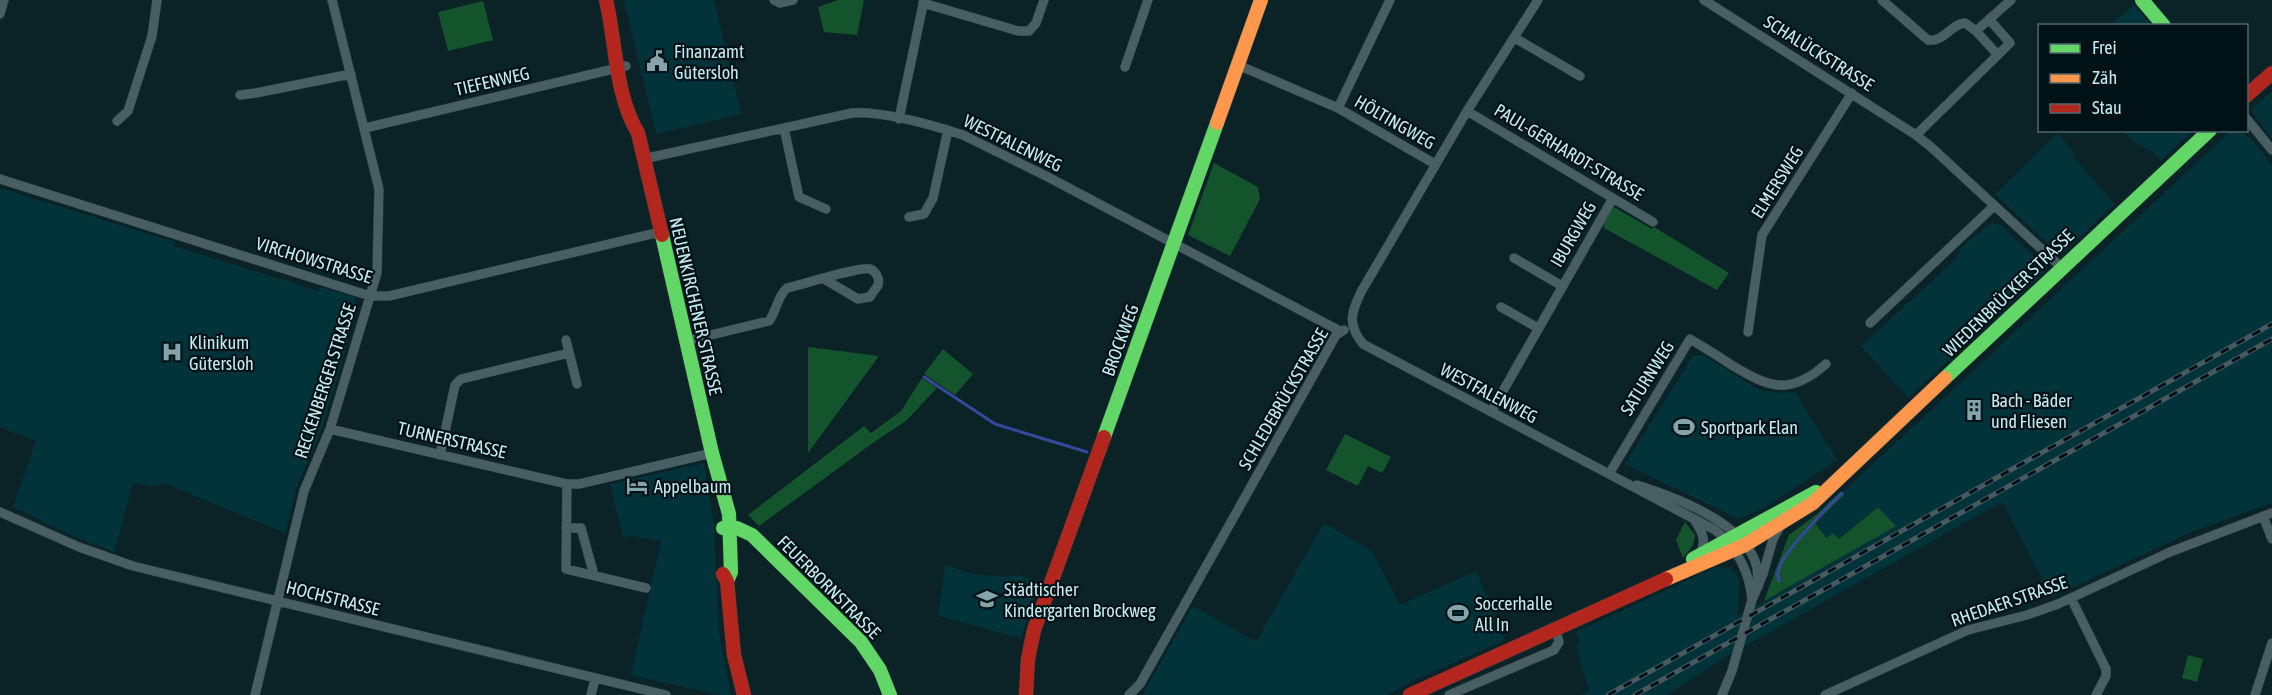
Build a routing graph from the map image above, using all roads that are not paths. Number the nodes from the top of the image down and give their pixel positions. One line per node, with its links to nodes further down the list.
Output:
1 (4, 0): 17 (street)
2 (157, 0): 36 (street)
3 (332, 0): 27 (street, RECKENBERGER STRASSE)
4 (606, 0): 24 (street, NEUENKIRCHENER STRASSE)
5 (774, 0): 6 (street)
6 (793, 0)
7 (1044, 0): 16 (street)
8 (1148, 0): 25 (street)
9 (1261, 0): 23 (street, BROCKWEG)
10 (1390, 0): 32 (street, HÖLTINGWEG)
11 (1538, 0): 21 (street, SCHLEDEBRÜCKSTRASSE)
12 (1704, 0): 29 (street, SCHALÜCKSTRASSE)
13 (1882, 0): 20 (street)
14 (2011, 0): 18 (street)
15 (2142, 0): 19 (street)
16 (923, 1): 35 (street)
17 (0, 14)
18 (1989, 19): 20 (street); 22 (street)
19 (2162, 24)
20 (1977, 32): 22 (street)
21 (1515, 38): 28 (street); 33 (street, SCHLEDEBRÜCKSTRASSE)
22 (1997, 54): 41 (street)
23 (1238, 64): 32 (street, HÖLTINGWEG); 52 (street, BROCKWEG)
24 (622, 66): 37 (street, TIEFENWEG); 43 (street, NEUENKIRCHENER STRASSE)
25 (1125, 67)
26 (2272, 73): 31 (street)
27 (351, 74): 30 (street); 37 (street, RECKENBERGER STRASSE)
28 (1580, 76)
29 (1852, 93): 41 (street, SCHALÜCKSTRASSE); 63 (street, ELMERSWEG)
30 (240, 95)
31 (2248, 95)
32 (1338, 108): 44 (street, HÖLTINGWEG)
33 (1467, 111): 44 (street, SCHLEDEBRÜCKSTRASSE); 46 (street, PAUL-GERHARDT-STRASSE)
34 (2248, 118): 42 (street)
35 (898, 119): 38 (street, WESTFALENWEG); 39 (street, WESTFALENWEG)
36 (117, 121)
37 (365, 128): 57 (street, RECKENBERGER STRASSE)
38 (784, 129): 43 (street, WESTFALENWEG); 48 (street)
39 (948, 130): 49 (street); 52 (street, WESTFALENWEG)
40 (2208, 132): 54 (street, WIEDENBRÜCKER STRASSE)
41 (1916, 135): 47 (street, SCHALÜCKSTRASSE)
42 (2272, 150)
43 (643, 159): 51 (street, NEUENKIRCHENER STRASSE)
44 (1435, 164): 60 (street, SCHLEDEBRÜCKSTRASSE)
45 (0, 179): 57 (street, VIRCHOWSTRASSE)
46 (1613, 198): 50 (street, PAUL-GERHARDT-STRASSE); 56 (street, IBURGWEG)
47 (1994, 206): 54 (street, SCHALÜCKSTRASSE); 59 (street)
48 (826, 209)
49 (909, 217)
50 (1653, 222)
51 (660, 232): 57 (street, VIRCHOWSTRASSE); 65 (street, NEUENKIRCHENER STRASSE)
52 (1174, 244): 62 (street, WESTFALENWEG); 103 (street, BROCKWEG)
53 (1514, 258): 56 (street, IBURGWEG)
54 (2061, 267): 76 (street, WIEDENBRÜCKER STRASSE)
55 (824, 279): 55 (street); 65 (street)
56 (1562, 286): 61 (street, IBURGWEG)
57 (370, 296): 70 (street, RECKENBERGER STRASSE)
58 (1501, 307): 61 (street)
59 (1870, 323)
60 (1352, 327): 62 (street, SCHLEDEBRÜCKSTRASSE); 69 (street, WESTFALENWEG)
61 (1538, 328): 69 (street, IBURGWEG)
62 (1340, 331): 97 (street, SCHLEDEBRÜCKSTRASSE)
63 (1748, 332)
64 (566, 340): 66 (street)
65 (686, 341): 71 (street, NEUENKIRCHENER STRASSE)
66 (569, 353): 68 (street); 72 (street)
67 (1826, 364): 73 (street, SATURNWEG)
68 (577, 384)
69 (1491, 412): 73 (street, WESTFALENWEG)
70 (330, 429): 72 (street, TURNERSTRASSE); 92 (street, RECKENBERGER STRASSE)
71 (712, 453): 75 (street, TURNERSTRASSE); 82 (street, NEUENKIRCHENER STRASSE)
72 (440, 455): 75 (street, TURNERSTRASSE)
73 (1608, 474): 74 (street, WESTFALENWEG)
74 (1618, 479): 79 (street, WESTFALENWEG); 84 (street, WESTFALENWEG)
75 (567, 484): 81 (street)
76 (1832, 484): 80 (street, WIEDENBRÜCKER STRASSE); 84 (street, WIEDENBRÜCKER STRASSE)
77 (0, 512): 92 (street, HOCHSTRASSE)
78 (2268, 514): 83 (street); 90 (street, RHEDAER STRASSE)
79 (1693, 519): 84 (street, WESTFALENWEG); 85 (street)
80 (1783, 524): 84 (street, WIEDENBRÜCKER STRASSE); 88 (street)
81 (566, 528): 86 (street); 86 (street)
82 (726, 528): 101 (street, NEUENKIRCHENER STRASSE); 102 (street, FEUERBORNSTRASSE)
83 (2272, 539)
84 (1736, 543): 85 (street); 87 (street); 88 (street); 91 (street)
85 (1697, 557): 87 (street)
86 (594, 575): 89 (street)
87 (1653, 584): 93 (street)
88 (1758, 587): 91 (street)
89 (646, 588)
90 (2071, 598): 96 (street, RHEDAER STRASSE); 108 (street)
91 (1752, 600): 106 (street)
92 (278, 602): 95 (street, HOCHSTRASSE); 98 (street, RECKENBERGER STRASSE)
93 (1556, 630): 104 (street); 105 (street)
94 (2272, 643): 109 (street)
95 (595, 679): 99 (street); 100 (street, HOCHSTRASSE)
96 (1847, 690): 107 (street, RHEDAER STRASSE)
97 (1132, 694)
98 (255, 695)
99 (591, 695)
100 (666, 695)
101 (744, 695)
102 (890, 695)
103 (1026, 695)
104 (1410, 695)
105 (1449, 695)
106 (1722, 695)
107 (1825, 695)
108 (2096, 695)
109 (2255, 695)

